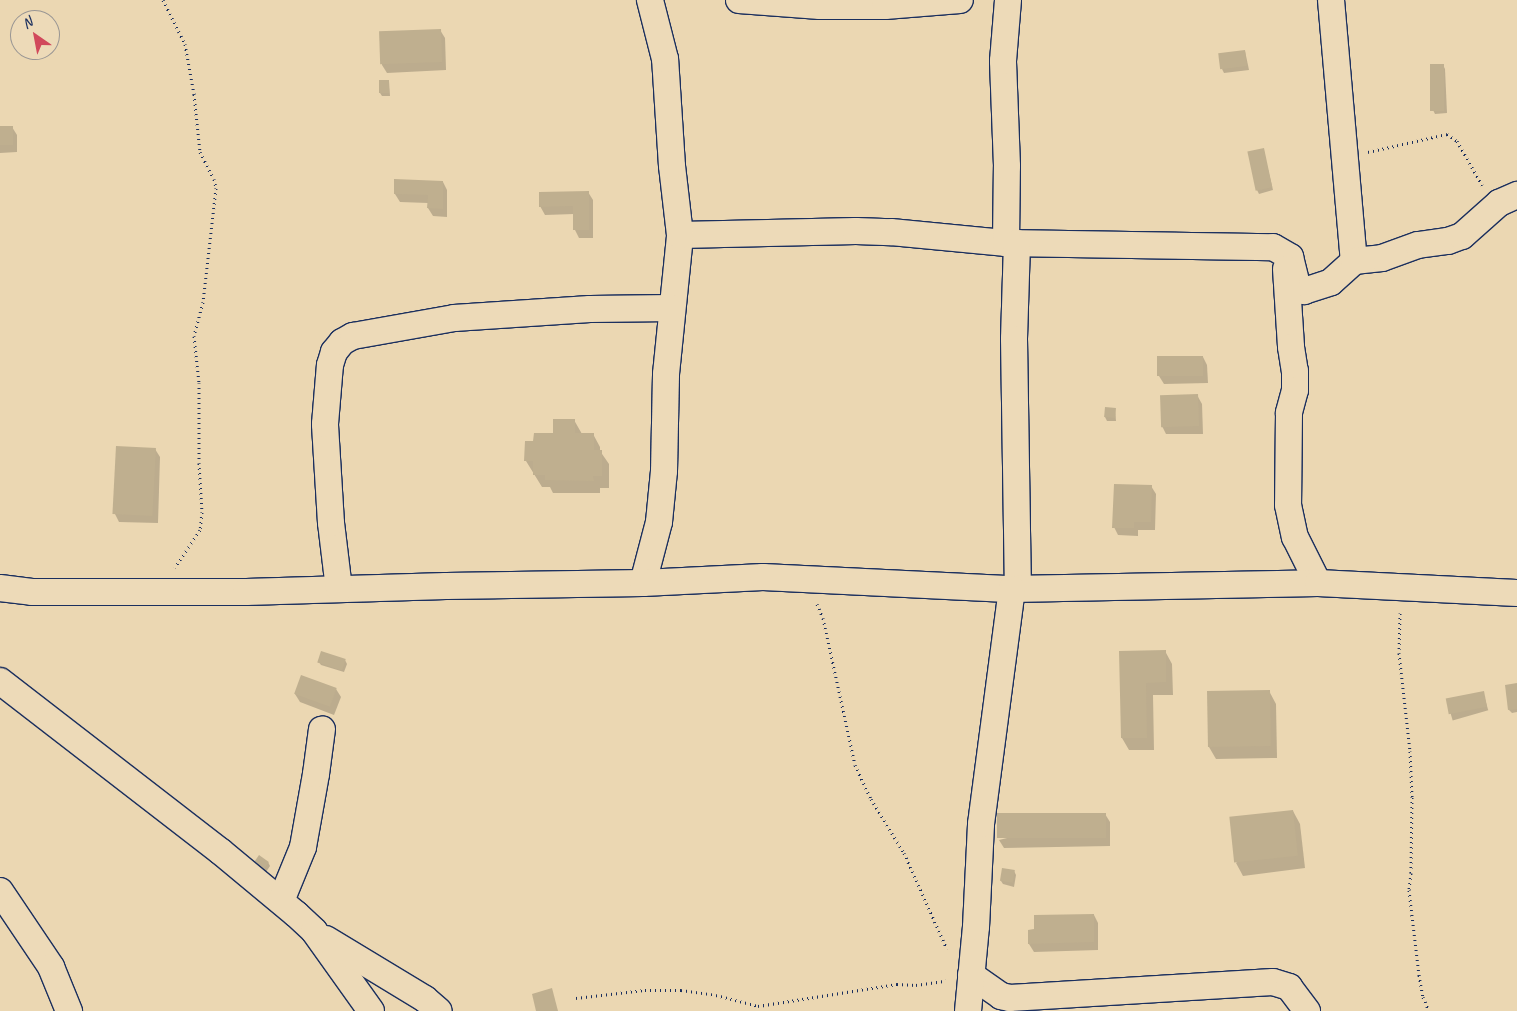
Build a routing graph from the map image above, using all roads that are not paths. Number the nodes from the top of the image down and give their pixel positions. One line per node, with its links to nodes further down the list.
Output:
1 (650, 0): 7 (street)
2 (740, 0): 3 (street)
3 (960, 0)
4 (1008, 0): 8 (street)
5 (1331, 0): 10 (street)
6 (1508, 199): 10 (street)
7 (680, 235): 8 (street); 11 (street)
8 (1012, 243): 9 (street); 15 (street)
9 (1285, 252): 10 (street); 13 (street)
10 (1354, 261)
11 (672, 308): 12 (street); 16 (street)
12 (644, 583): 15 (street); 16 (street)
13 (1318, 583): 15 (street); 17 (street)
14 (0, 588): 16 (street)
15 (1015, 588): 23 (street)
16 (339, 589)
17 (1517, 594)
18 (0, 681): 21 (street)
19 (322, 729): 21 (street)
20 (0, 891): 24 (street)
21 (281, 901): 22 (street)
22 (314, 931): 25 (street); 26 (street)
23 (971, 975): 27 (street); 28 (street)
24 (69, 1011)
25 (371, 1011)
26 (438, 1011)
27 (968, 1011)
28 (1307, 1011)

